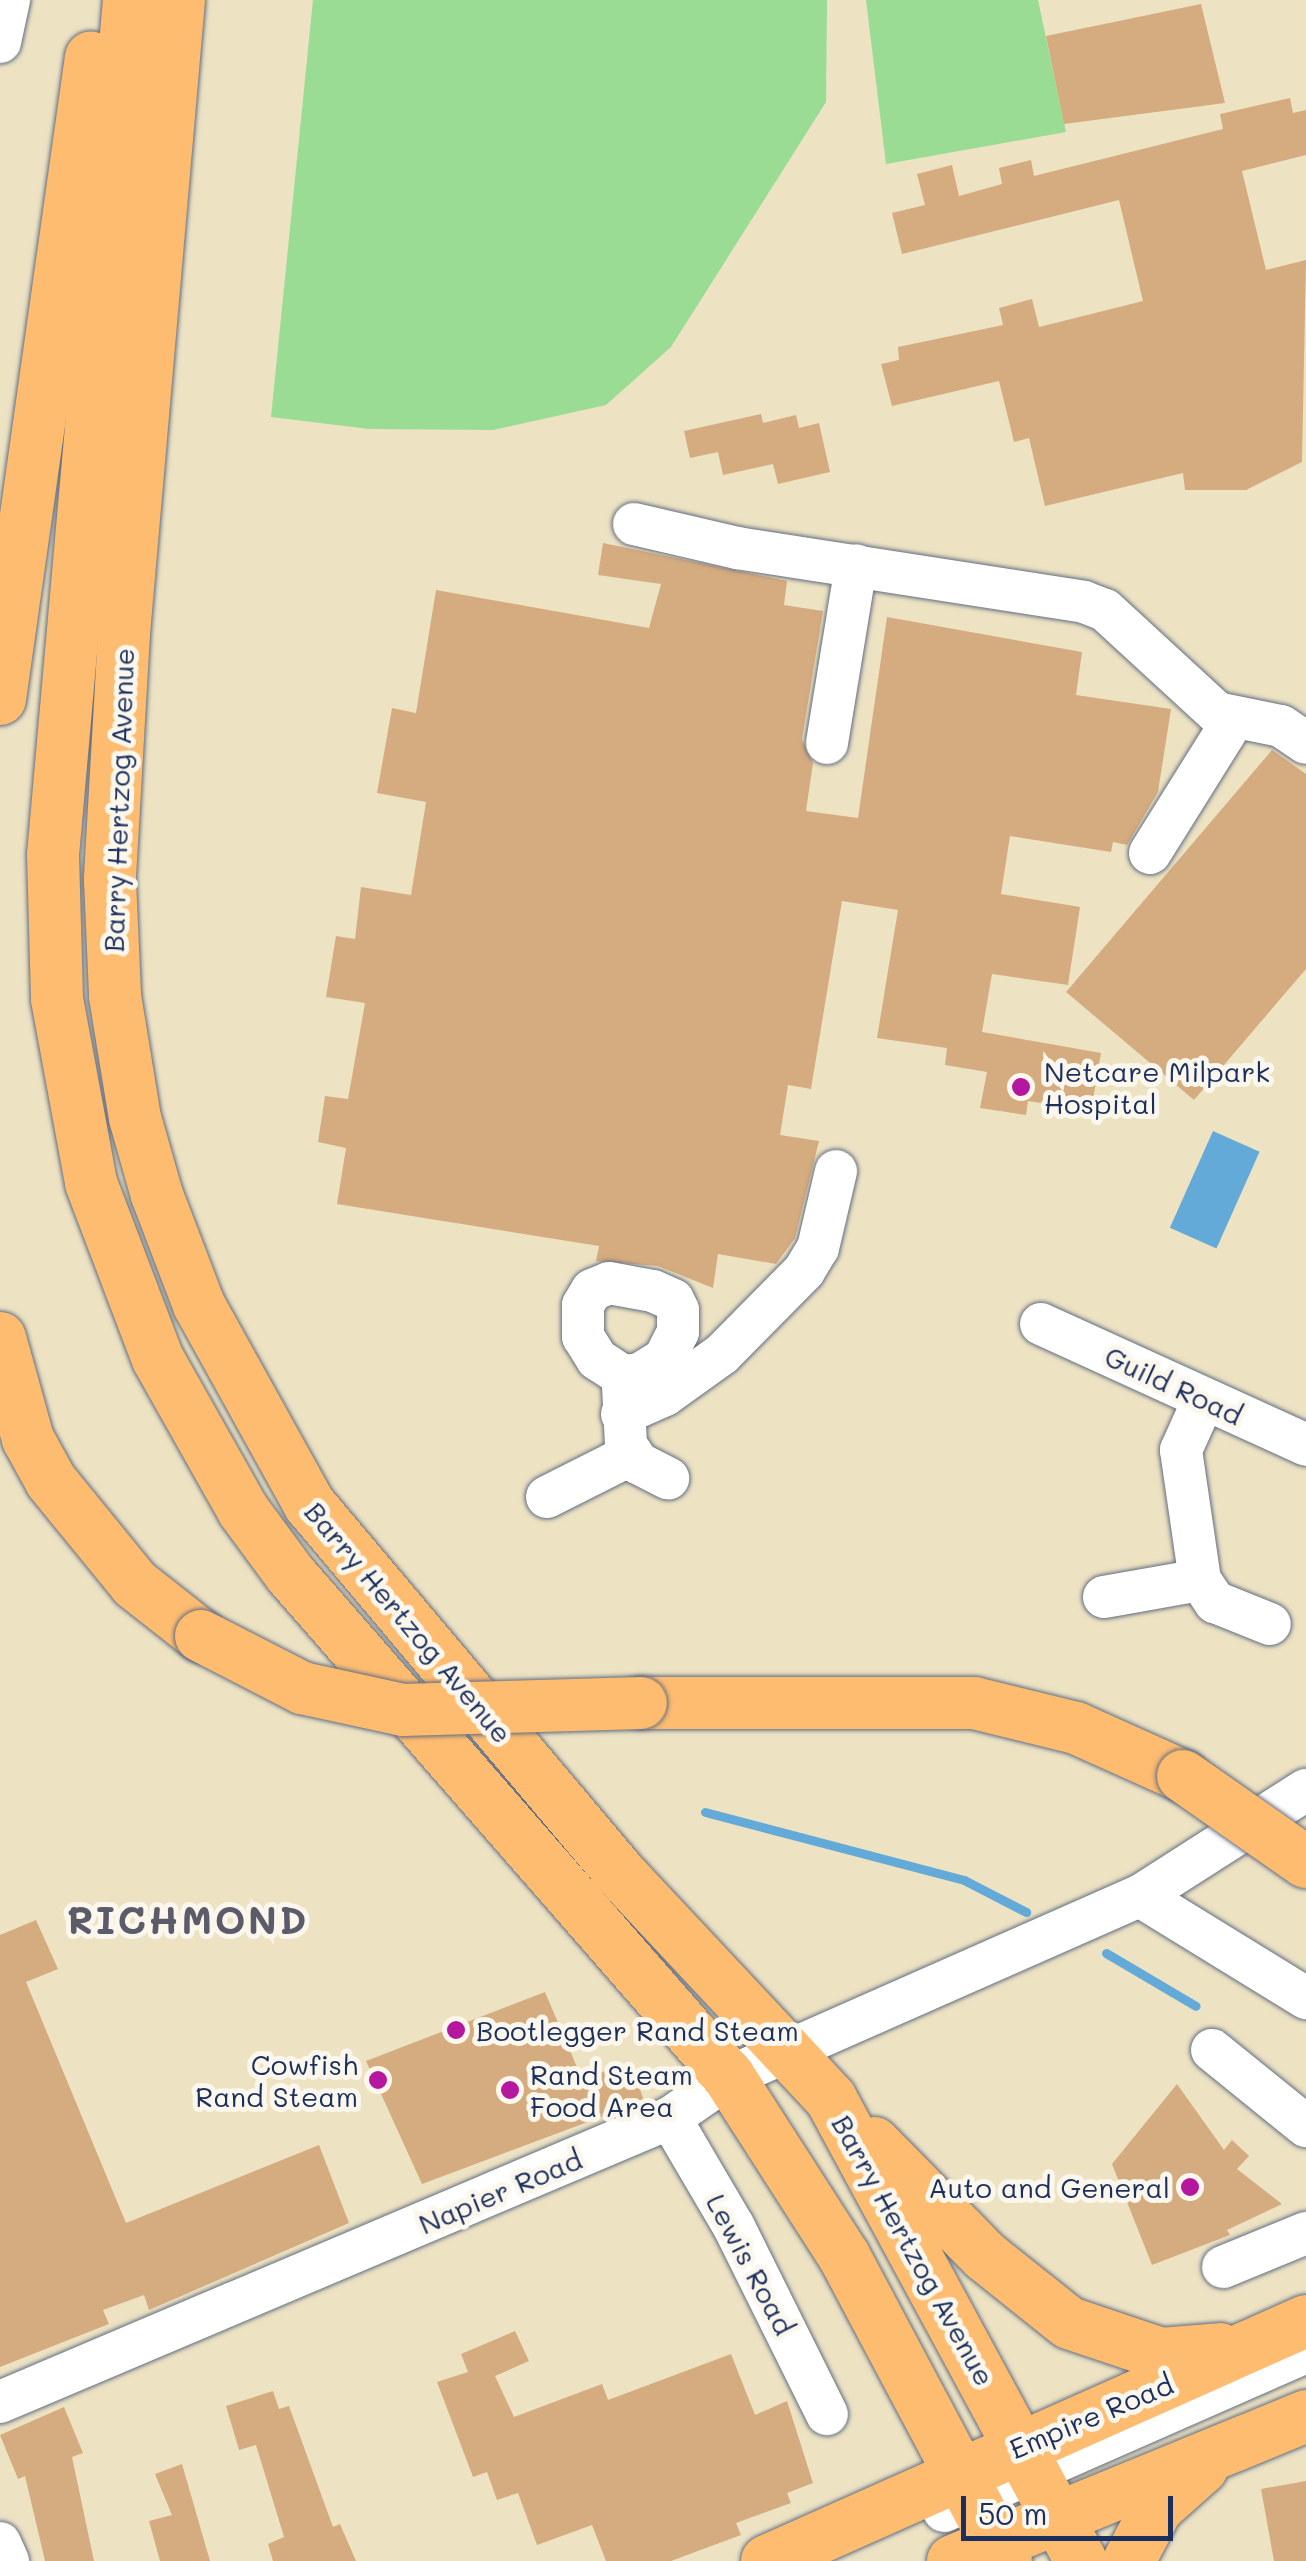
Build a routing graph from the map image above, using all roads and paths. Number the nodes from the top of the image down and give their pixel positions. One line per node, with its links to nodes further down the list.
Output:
1 (9, 0): 5 (street)
2 (98, 0): 8 (main road)
3 (129, 0): 30 (main road, Barry Hertzog Avenue)
4 (179, 0): 28 (main road, Barry Hertzog Avenue)
5 (0, 42)
6 (634, 524): 7 (street)
7 (856, 564): 9 (street); 10 (street)
8 (0, 699)
9 (1232, 720): 11 (street); 12 (street)
10 (827, 743)
11 (1306, 744)
12 (1150, 852)
13 (836, 1171): 17 (street)
14 (1041, 1324): 16 (street, Guild Road)
15 (0, 1338): 25 (main road, bridge)
16 (1204, 1398): 18 (street, Guild Road); 21 (street)
17 (626, 1415): 19 (street); 20 (street)
18 (1306, 1445)
19 (668, 1478)
20 (547, 1497)
21 (1200, 1580): 22 (street); 23 (street)
22 (1104, 1597)
23 (1270, 1624)
24 (1306, 1790): 26 (street, Napier Road)
25 (1306, 1862)
26 (1140, 1896): 27 (street); 28 (street, Napier Road)
27 (1306, 1998)
28 (792, 2050): 30 (street, Napier Road); 31 (main road, Barry Hertzog Avenue)
29 (1212, 2050): 33 (street)
30 (729, 2077): 32 (street, Napier Road); 43 (main road, Barry Hertzog Avenue)
31 (831, 2100): 37 (main road); 42 (main road, Barry Hertzog Avenue)
32 (670, 2118): 38 (street, Napier Road); 39 (street, Lewis Road)
33 (1306, 2126)
34 (1306, 2232): 35 (street)
35 (1224, 2268)
36 (1306, 2320): 37 (main road, Empire Road)
37 (1282, 2347): 42 (main road, Empire Road)
38 (0, 2402)
39 (827, 2414)
40 (1306, 2416): 41 (main road, Empire Road)
41 (1222, 2450): 42 (main road, Empire Road); 48 (main road)
42 (1048, 2499): 43 (main road, Empire Road); 43 (main road, Empire Road)
43 (978, 2527): 46 (main road, Empire Road); 47 (street)
44 (0, 2543): 45 (street)
45 (8, 2561)
46 (767, 2561)
47 (830, 2561)
48 (1129, 2561)

